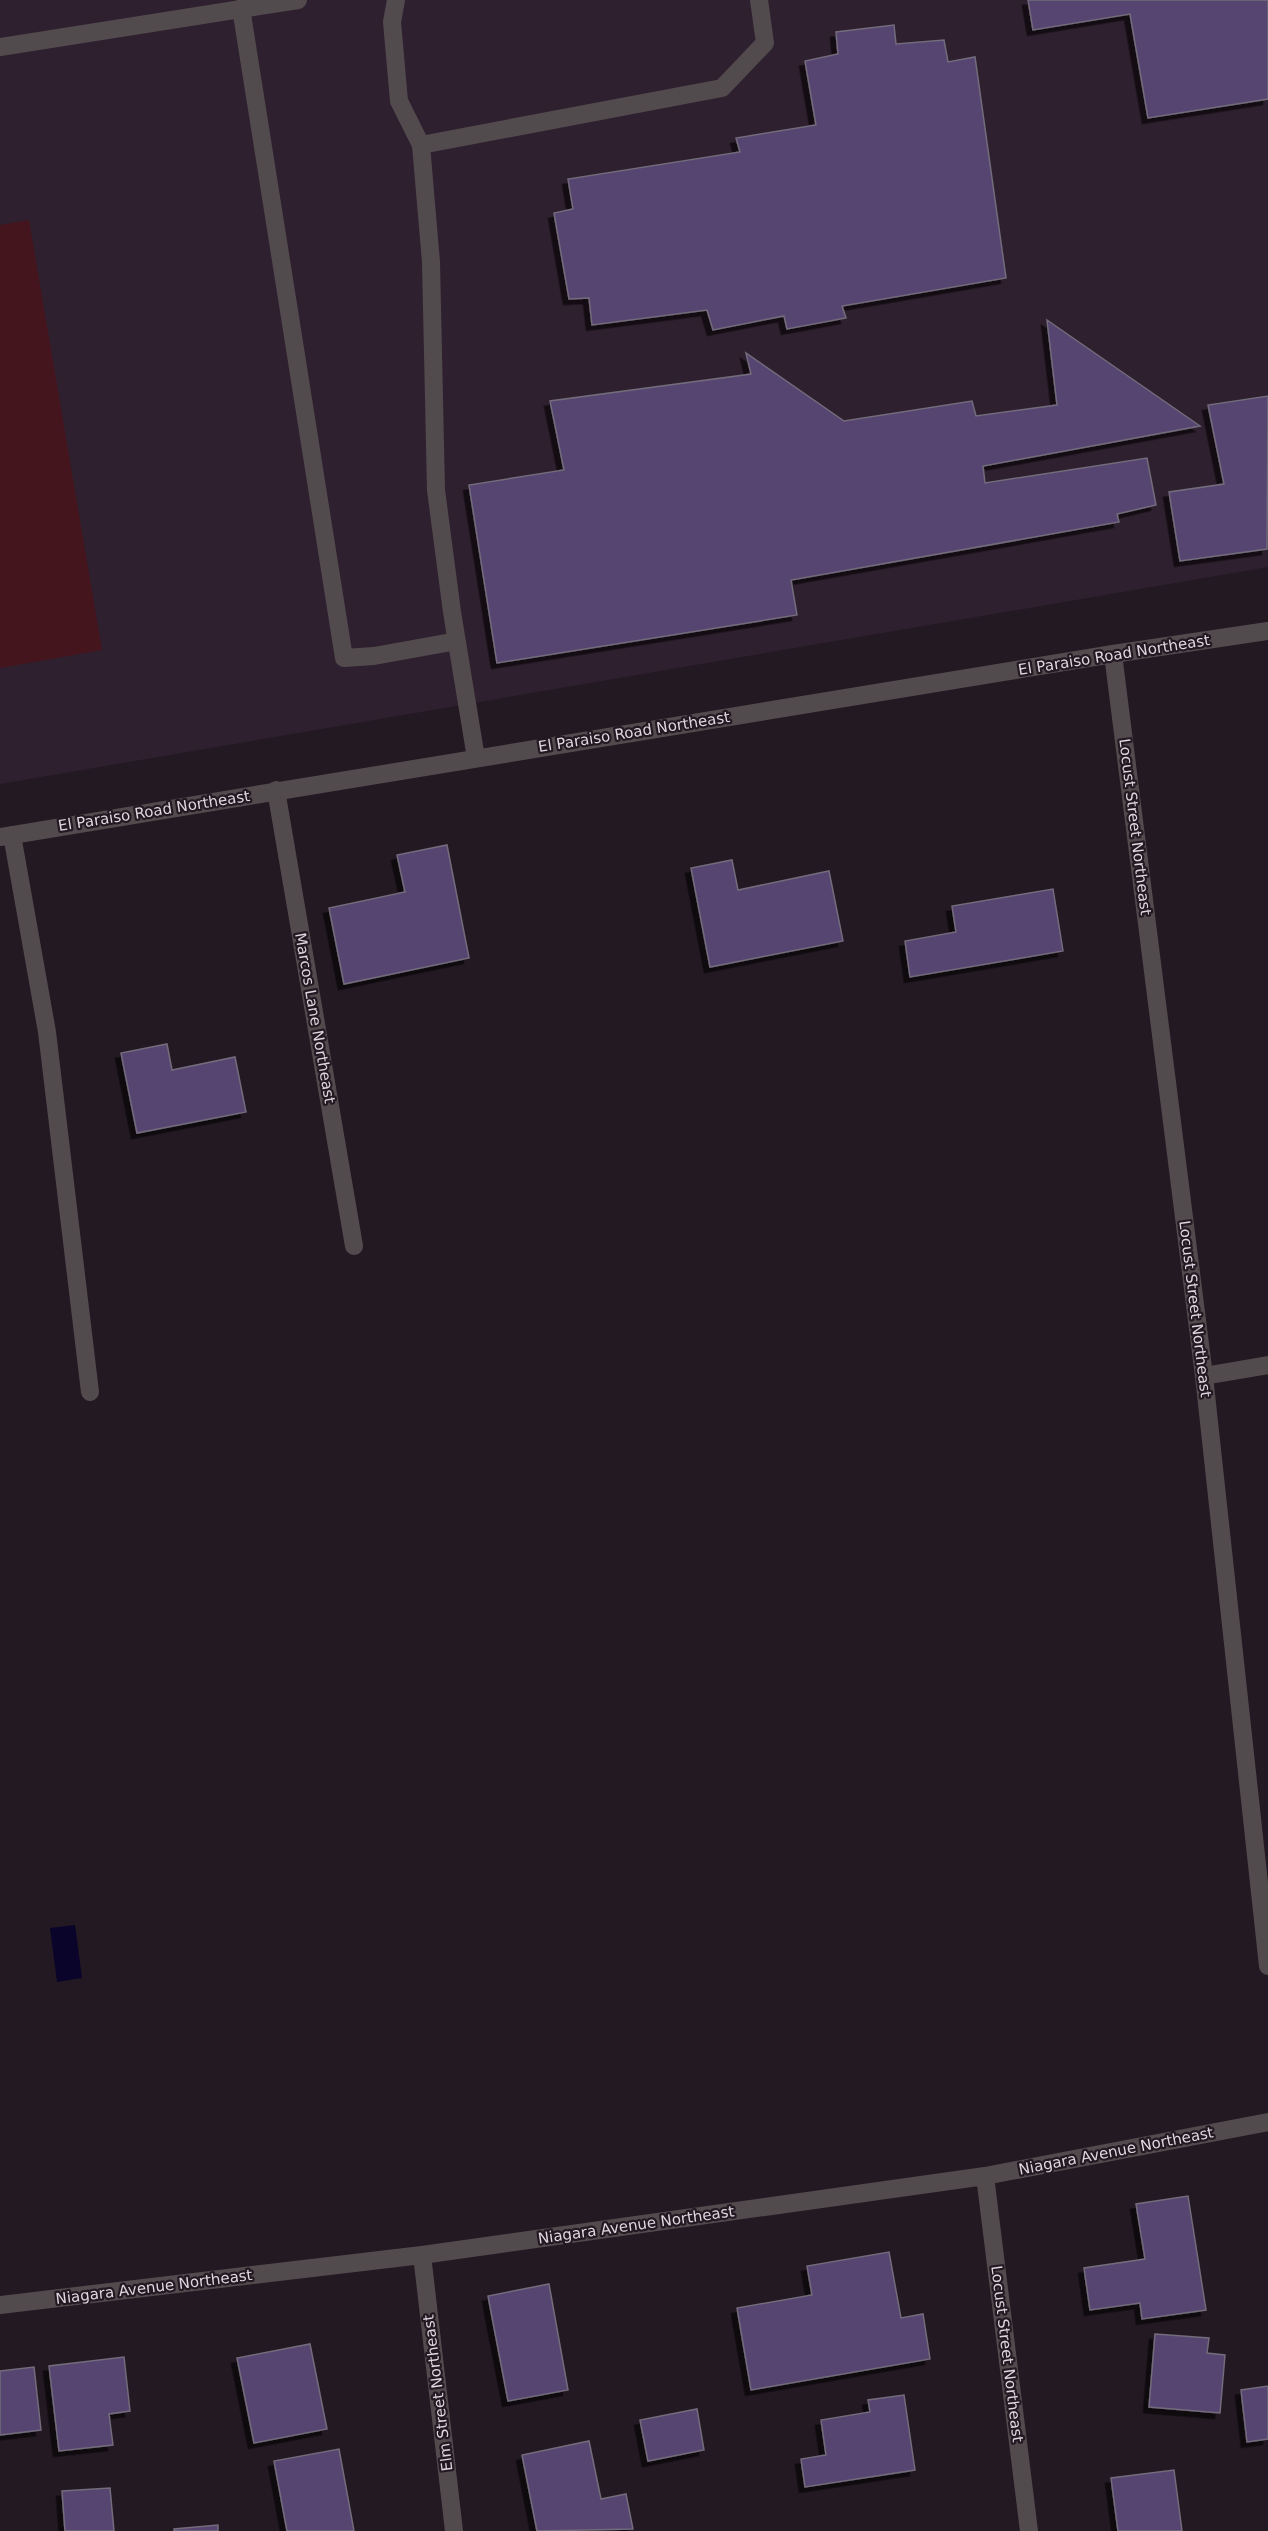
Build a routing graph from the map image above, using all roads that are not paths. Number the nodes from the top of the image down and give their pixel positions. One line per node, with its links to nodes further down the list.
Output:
1 (298, 0): 4 (street)
2 (396, 0): 6 (street)
3 (759, 0): 6 (street)
4 (242, 8): 5 (street); 8 (street)
5 (0, 47)
6 (421, 145): 8 (street)
7 (1268, 631): 9 (street, El Paraiso Road Northeast)
8 (457, 641): 10 (street)
9 (1113, 654): 10 (street, El Paraiso Road Northeast); 15 (street, Locust Street Northeast)
10 (476, 758): 11 (street, El Paraiso Road Northeast)
11 (276, 790): 12 (street, El Paraiso Road Northeast); 13 (street, Marcos Lane Northeast)
12 (6, 836): 16 (street)
13 (354, 1246)
14 (1268, 1365): 15 (street)
15 (1204, 1376): 17 (street, Locust Street Northeast)
16 (90, 1392)
17 (1268, 1966)
18 (1268, 2122): 19 (street, Niagara Avenue Northeast)
19 (985, 2176): 20 (street, Niagara Avenue Northeast); 23 (street, Locust Street Northeast)
20 (422, 2255): 21 (street, Niagara Avenue Northeast); 22 (street, Elm Street Northeast)
21 (0, 2305)
22 (454, 2531)
23 (1029, 2531)

